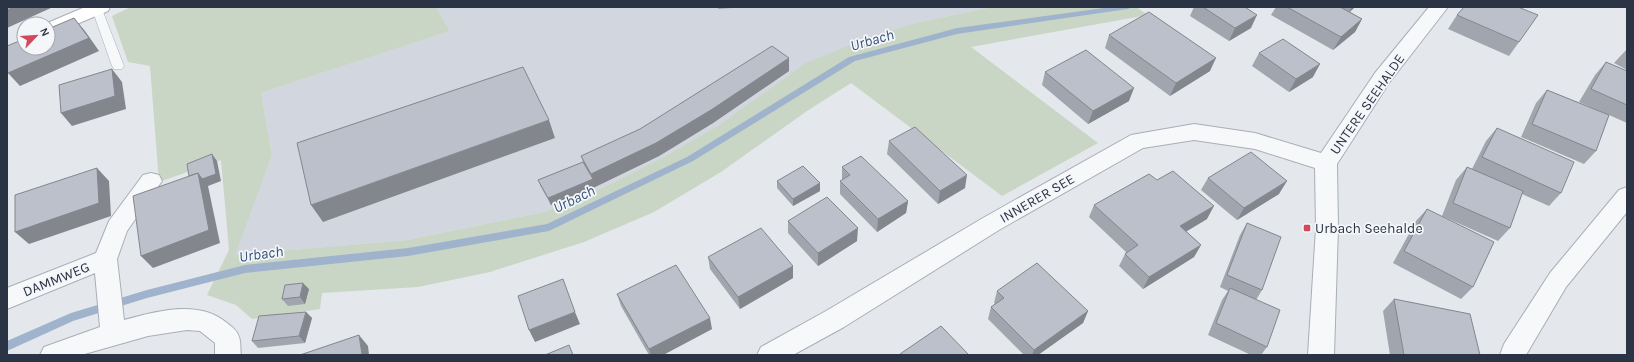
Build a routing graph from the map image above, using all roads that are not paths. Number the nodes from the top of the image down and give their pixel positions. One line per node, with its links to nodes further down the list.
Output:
1 (1439, 7): 5 (street, UNTERE SEEHALDE)
2 (99, 8): 3 (street); 4 (lane)
3 (56, 27)
4 (118, 66)
5 (1326, 163): 13 (street, INNERER SEE); 14 (street, UNTERE SEEHALDE)
6 (151, 181): 8 (street, DAMMWEG)
7 (1627, 196): 15 (street)
8 (106, 259): 9 (street, DAMMWEG); 10 (street, DAMMWEG)
9 (7, 299)
10 (112, 326): 11 (street); 12 (street)
11 (53, 355)
12 (228, 355)
13 (770, 355)
14 (1321, 355)
15 (1513, 355)

